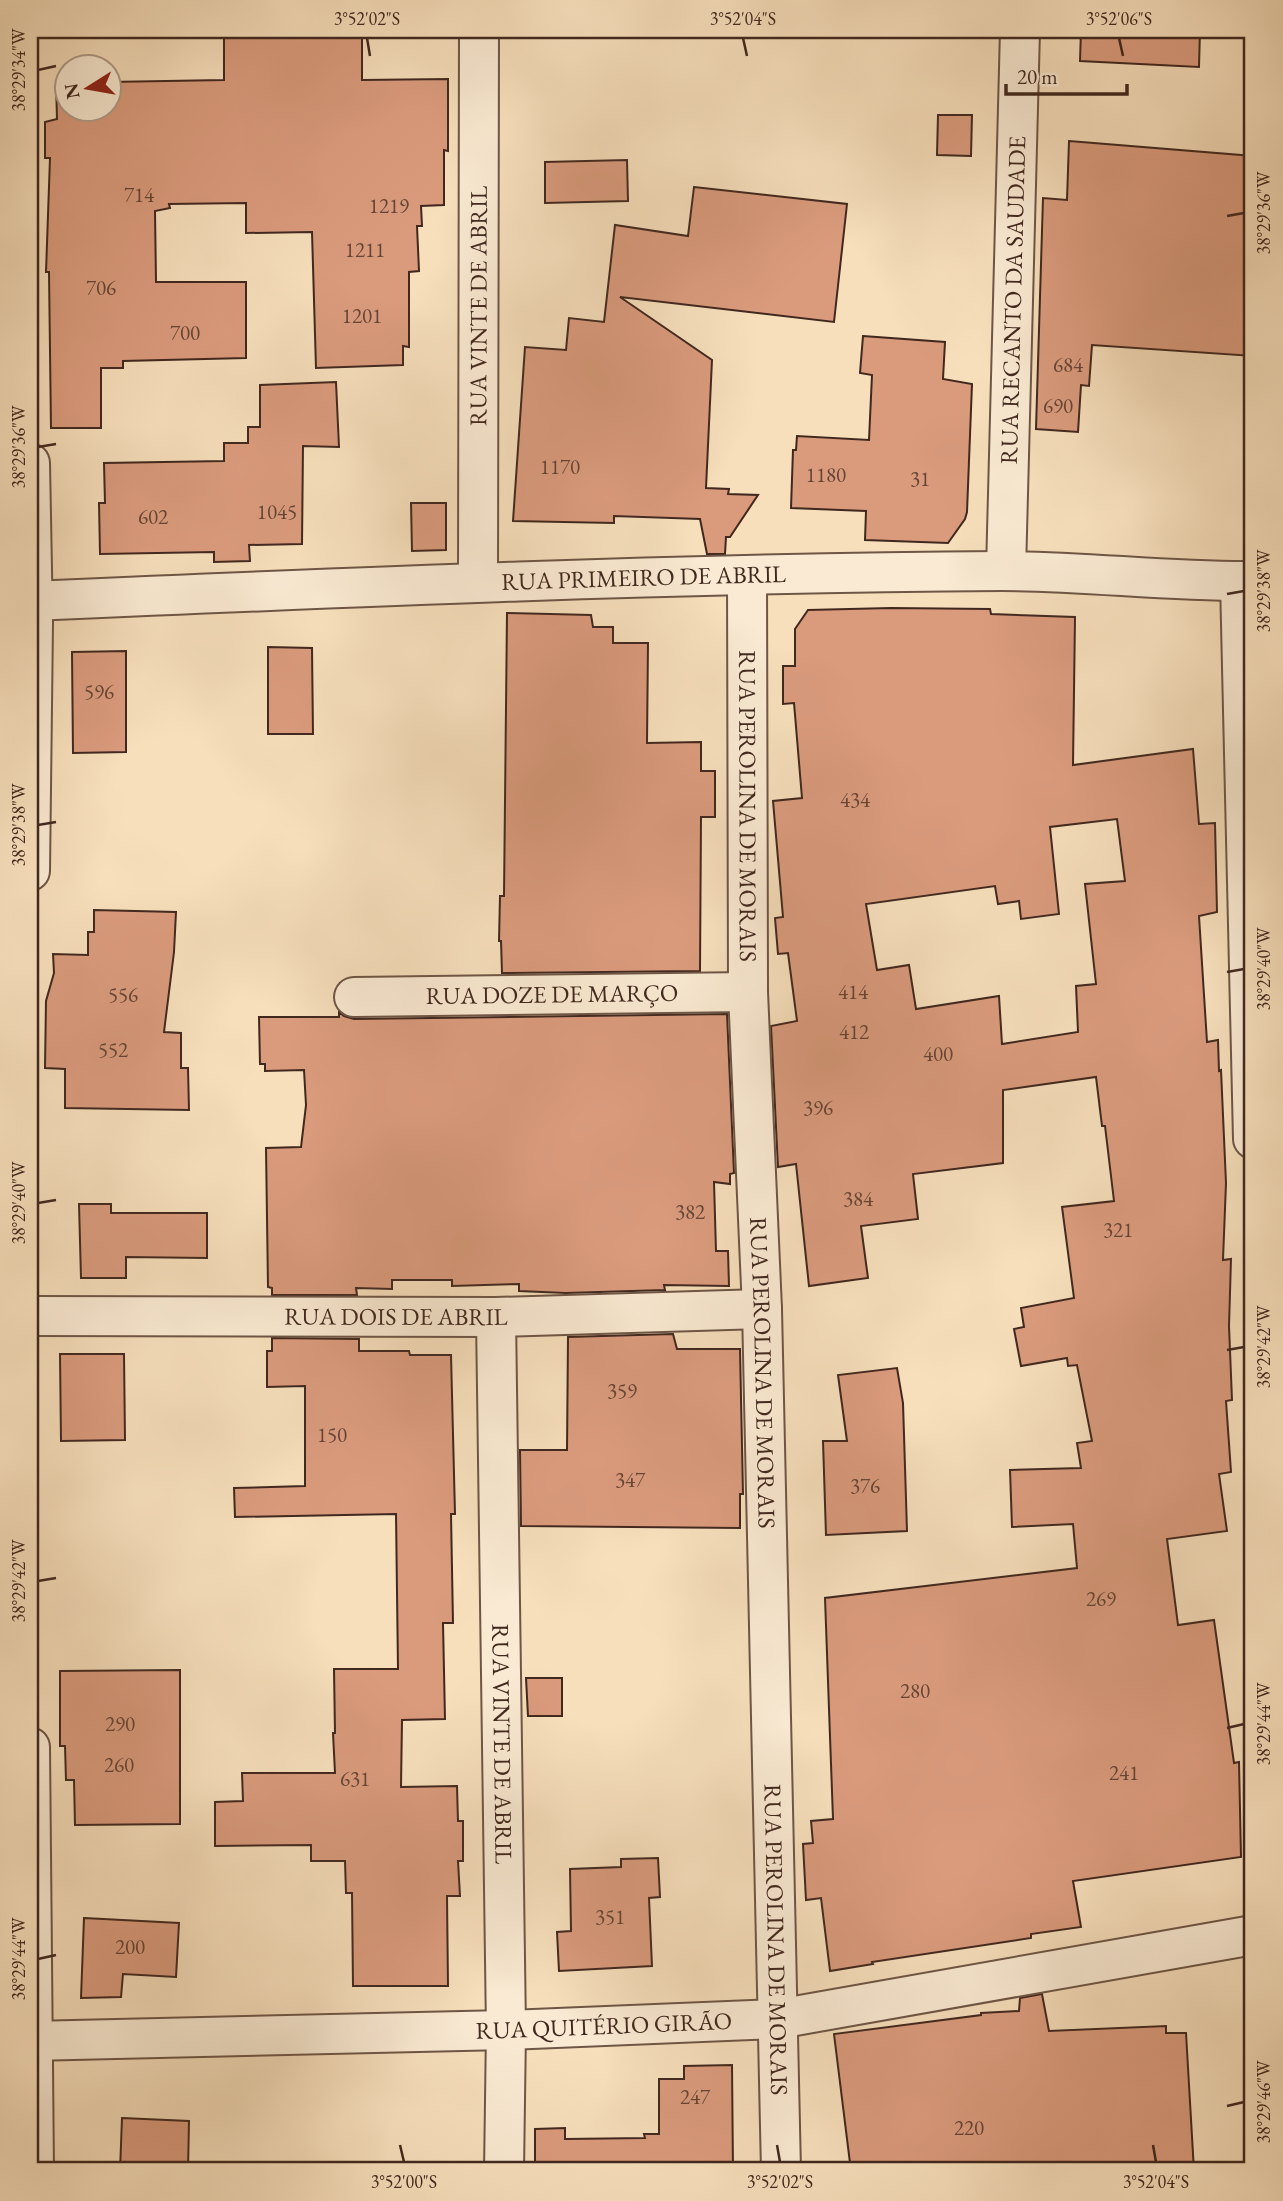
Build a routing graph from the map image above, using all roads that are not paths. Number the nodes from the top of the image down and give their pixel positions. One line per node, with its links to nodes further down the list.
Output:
1 (479, 30): 7 (street, RUA VINTE DE ABRIL)
2 (1020, 30): 4 (street, RUA RECANTO DA SAUDADE)
3 (30, 463): 8 (street)
4 (1006, 571): 5 (street, RUA PRIMEIRO DE ABRIL); 6 (street, RUA PRIMEIRO DE ABRIL)
5 (747, 575): 7 (street, RUA PRIMEIRO DE ABRIL); 10 (street, RUA PEROLINA DE MORAIS)
6 (1247, 581): 12 (street)
7 (478, 582): 8 (street, RUA PRIMEIRO DE ABRIL)
8 (33, 601): 9 (street)
9 (30, 871)
10 (748, 992): 11 (street, RUA DOZE DE MARÇO); 13 (street, RUA PEROLINA DE MORAIS)
11 (354, 997)
12 (1253, 1139)
13 (762, 1309): 15 (street, RUA DOIS DE ABRIL); 18 (street, RUA PEROLINA DE MORAIS)
14 (30, 1316): 15 (street, RUA DOIS DE ABRIL)
15 (496, 1317): 19 (street, RUA VINTE DE ABRIL)
16 (30, 1747): 20 (street)
17 (1253, 1935): 18 (street, RUA QUITÉRIO GIRÃO)
18 (778, 2019): 19 (street, RUA QUITÉRIO GIRÃO); 23 (street, RUA PEROLINA DE MORAIS)
19 (506, 2030): 20 (street, RUA QUITÉRIO GIRÃO); 22 (street, RUA VINTE DE ABRIL)
20 (32, 2041): 21 (street)
21 (34, 2171)
22 (504, 2171)
23 (781, 2171)

